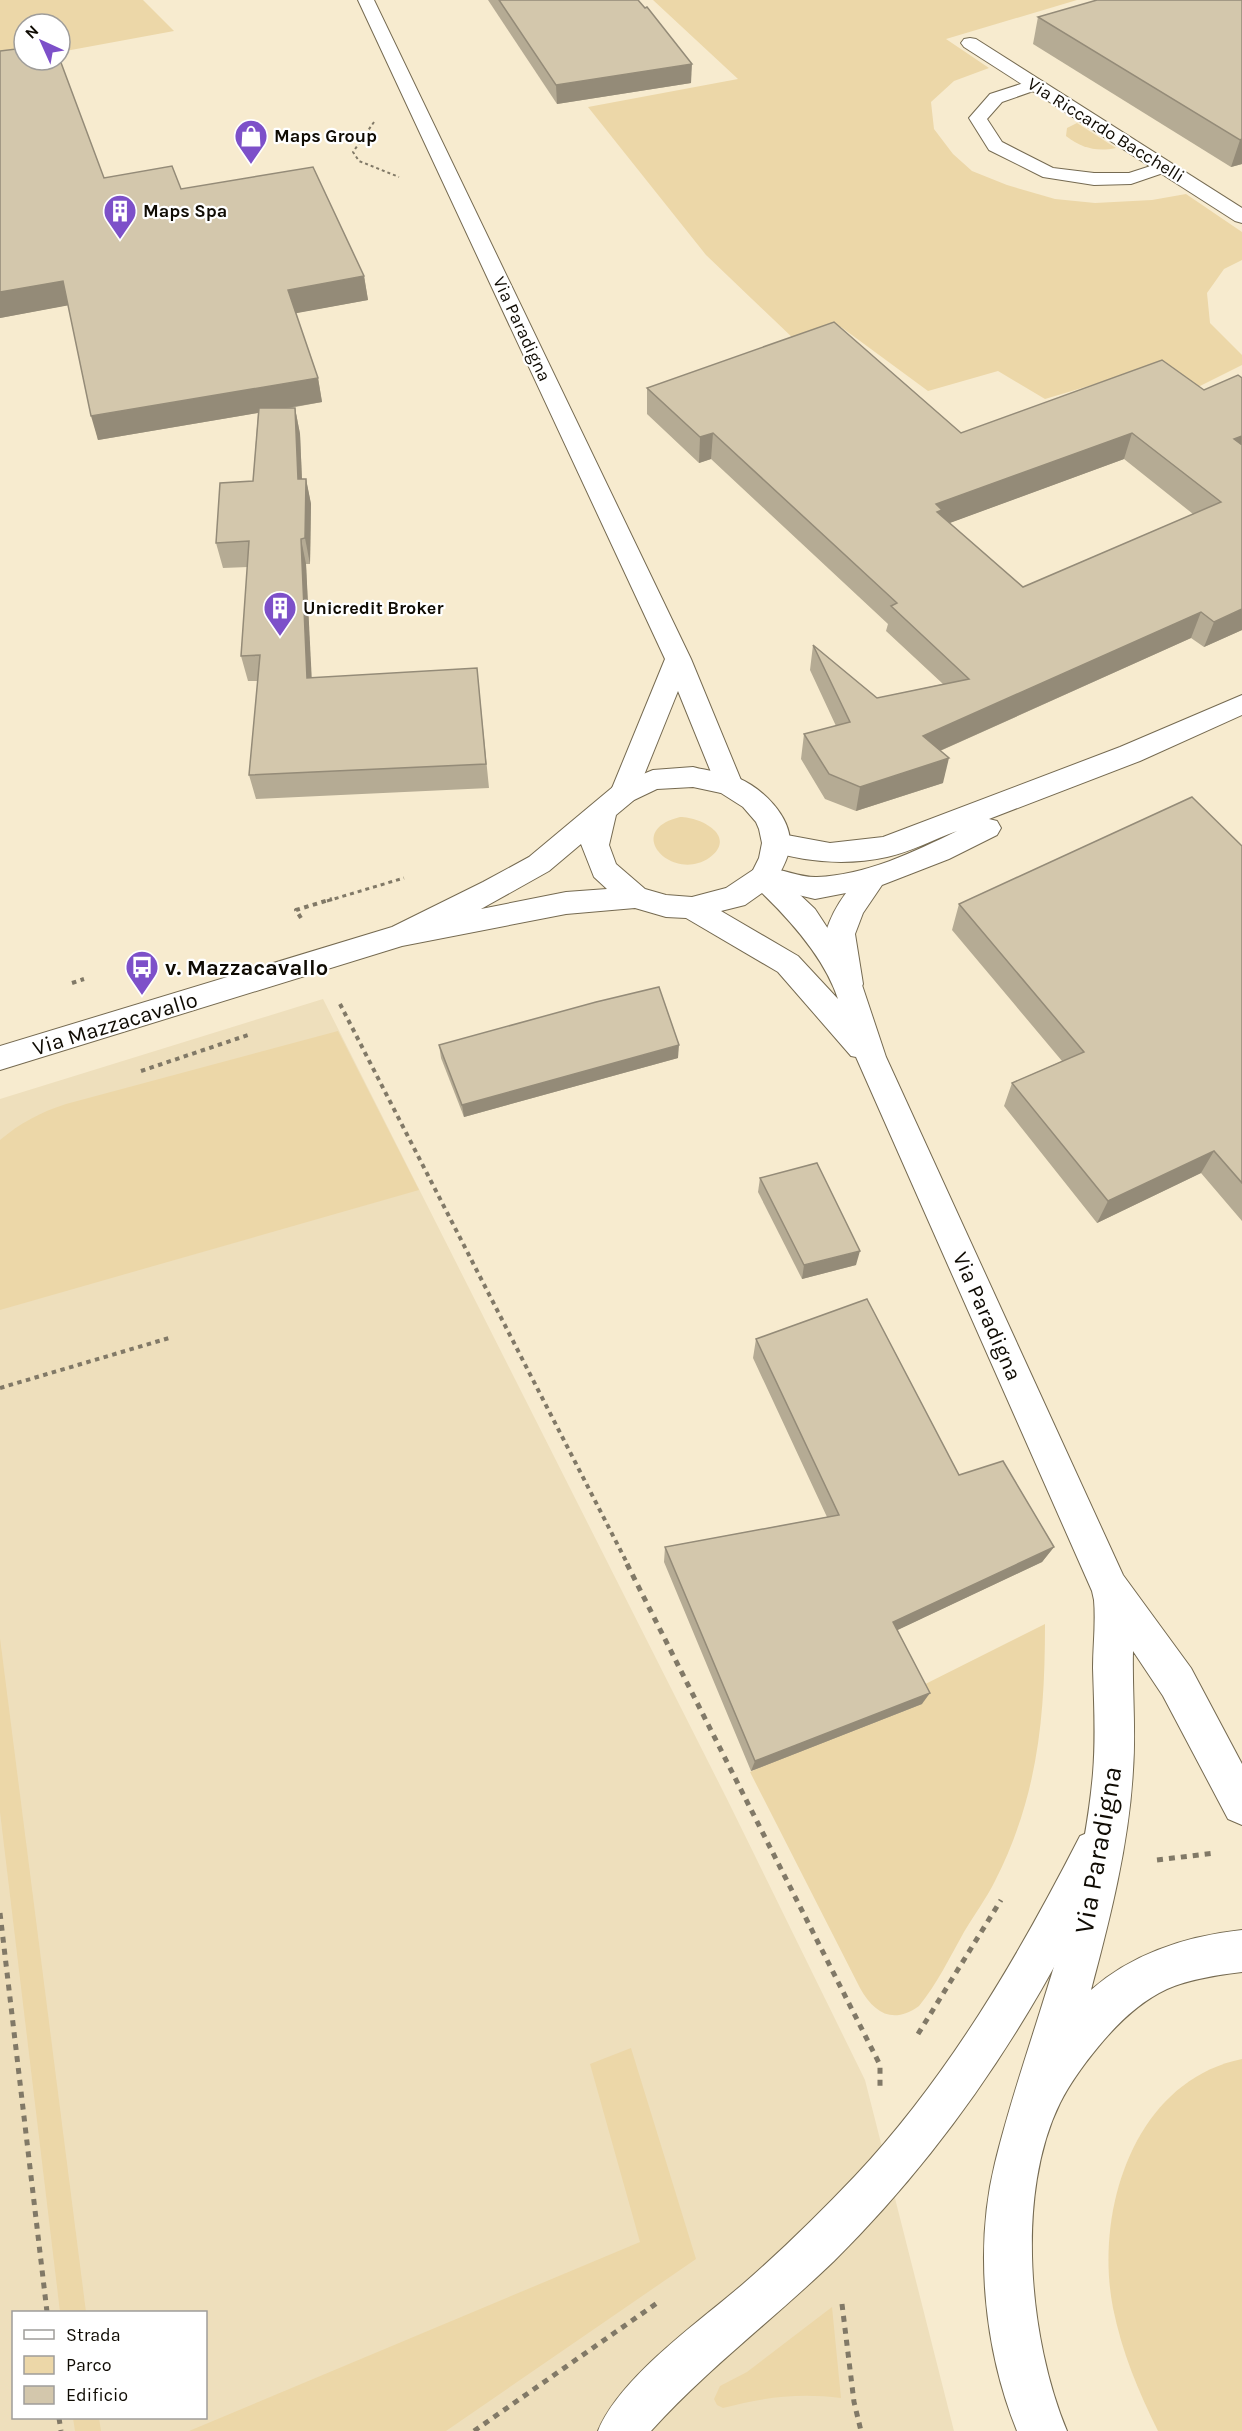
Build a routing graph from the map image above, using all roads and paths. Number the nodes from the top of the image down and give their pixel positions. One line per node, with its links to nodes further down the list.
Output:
1 (366, 0): 8 (street, Via Paradigna)
2 (970, 44): 3 (street, Via Riccardo Bacchelli)
3 (1033, 85): 5 (street, Via Riccardo Bacchelli); 5 (lane)
4 (375, 116): 6 (path)
5 (1163, 167): 7 (street, Via Riccardo Bacchelli)
6 (406, 180)
7 (1242, 217)
8 (678, 658): 11 (street, Via Paradigna); 12 (street)
9 (1242, 704): 10 (street)
10 (1130, 754): 14 (street); 17 (street)
11 (729, 785): 12 (street); 14 (street)
12 (624, 793): 13 (street)
13 (603, 812): 18 (street, Via Paradigna); 20 (street, Via Mazzacavallo)
14 (776, 843): 16 (street)
15 (413, 875): 21 (path)
16 (763, 877): 17 (street); 19 (street, Via Paradigna); 22 (street, Via Paradigna)
17 (872, 879): 22 (street, Via Paradigna)
18 (635, 897): 19 (street, Via Paradigna); 20 (street, Via Mazzacavallo)
19 (692, 908): 24 (street, Via Paradigna)
20 (402, 935): 21 (street, Via Mazzacavallo)
21 (320, 958): 25 (street, Via Mazzacavallo); 34 (path)
22 (848, 984): 24 (street, Via Paradigna)
23 (256, 1032): 26 (path)
24 (871, 1057): 29 (street, Via Paradigna)
25 (0, 1058)
26 (141, 1071)
27 (169, 1338): 28 (path)
28 (0, 1388)
29 (1104, 1574): 30 (street, Via Paradigna); 31 (street, Via Paradigna)
30 (1242, 1805)
31 (1109, 1809): 35 (street, Via Paradigna); 36 (lane)
32 (0, 1913): 38 (path)
33 (1242, 1951): 35 (street, Via Paradigna)
34 (879, 2094)
35 (1029, 2119): 42 (street, Via Paradigna)
36 (831, 2233): 40 (lane); 41 (path)
37 (670, 2294): 39 (path)
38 (47, 2311)
39 (474, 2431)
40 (621, 2431)
41 (861, 2431)
42 (1042, 2431)

